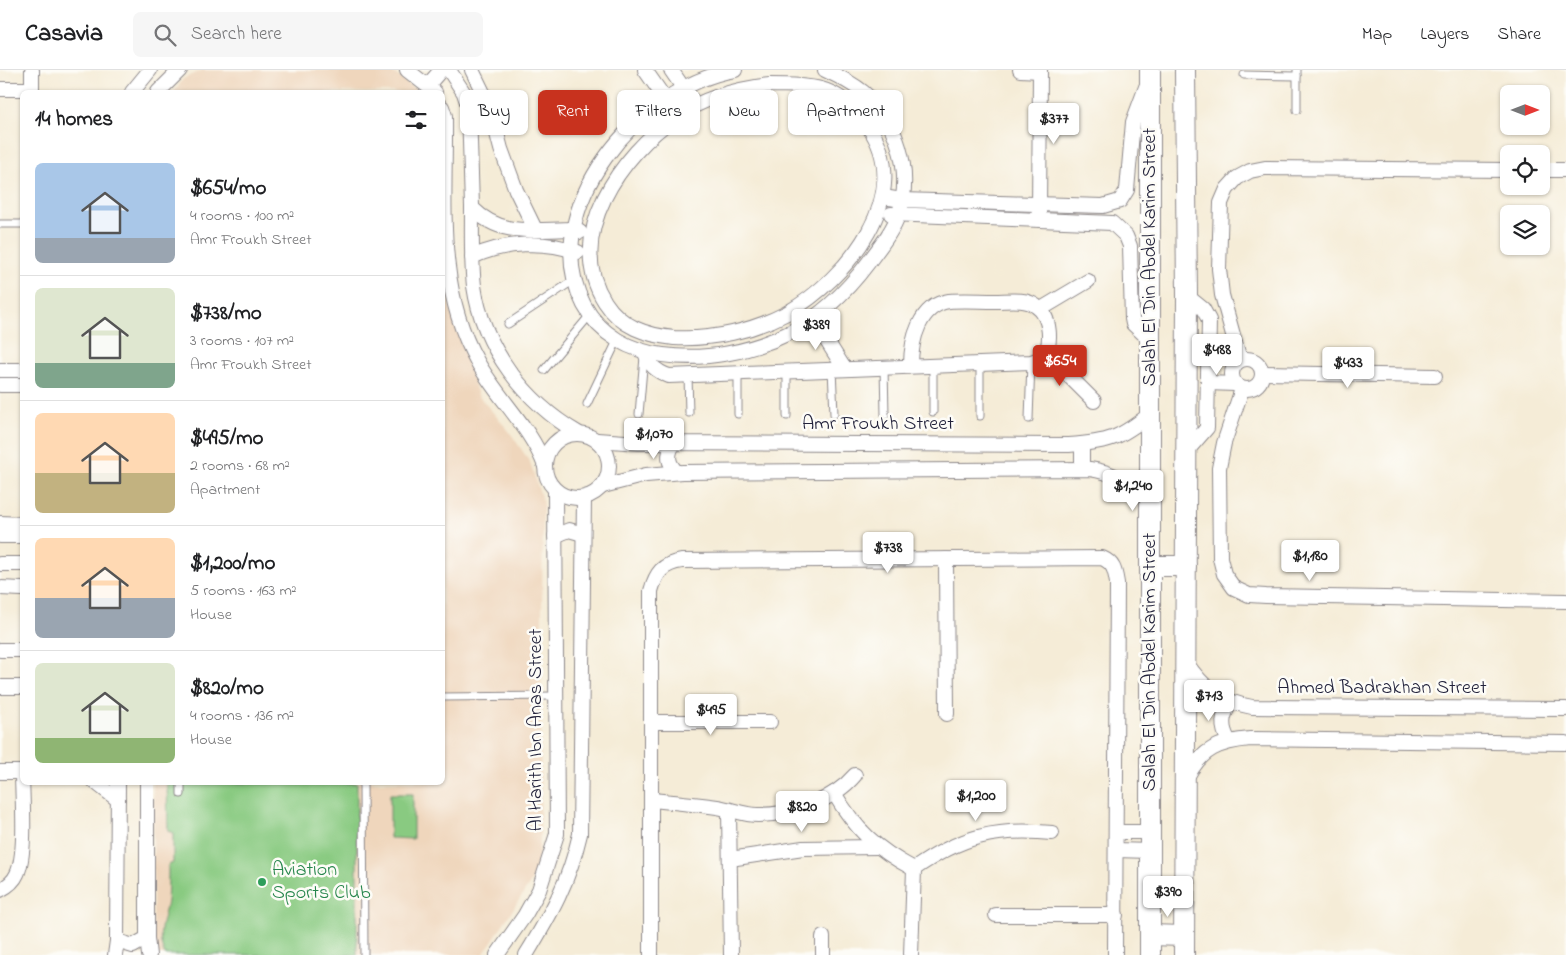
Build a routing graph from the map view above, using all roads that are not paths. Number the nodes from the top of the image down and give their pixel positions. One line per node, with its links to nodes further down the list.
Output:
1 (32, 70): 22 (street)
2 (150, 70): 23 (street)
3 (180, 70): 24 (street)
4 (407, 70): 20 (street)
5 (442, 70): 20 (street)
6 (448, 70): 38 (street)
7 (472, 70): 44 (street)
8 (644, 70): 25 (street)
9 (671, 70): 18 (street)
10 (735, 70): 18 (street)
11 (825, 70): 36 (street)
12 (1020, 70): 13 (street)
13 (1040, 70): 37 (street)
14 (1185, 70): 52 (main road, Salah El Din Abdel Karim Street)
15 (1297, 73): 17 (lane); 28 (lane)
16 (1150, 74): 37 (street); 57 (main road, Salah El Din Abdel Karim Street)
17 (1244, 75)
18 (684, 88): 26 (street)
19 (0, 89): 21 (street)
20 (431, 89)
21 (20, 90)
22 (32, 90)
23 (134, 90)
24 (160, 90)
25 (659, 90)
26 (681, 90)
27 (700, 103): 35 (street)
28 (1297, 110)
29 (445, 116): 98 (street)
30 (623, 135): 45 (street)
31 (653, 135): 46 (street)
32 (1500, 170): 63 (street)
33 (1550, 170): 34 (street)
34 (1566, 170)
35 (883, 197): 36 (street); 39 (street)
36 (902, 200): 37 (street); 40 (street)
37 (1039, 204): 41 (street)
38 (472, 208): 44 (street); 49 (street)
39 (878, 213): 40 (street); 48 (street)
40 (898, 215): 41 (street); 55 (street)
41 (1039, 219): 57 (street)
42 (0, 224): 43 (lane)
43 (20, 224)
44 (535, 230): 45 (street)
45 (574, 230): 46 (street); 47 (street)
46 (590, 236): 48 (street)
47 (570, 249): 48 (street); 49 (street); 50 (street)
48 (589, 256)
49 (472, 257): 93 (street)
50 (574, 280): 54 (street); 56 (lane)
51 (1088, 281): 53 (street)
52 (1187, 296): 67 (street); 97 (main road, Salah El Din Abdel Karim Street)
53 (1041, 309): 60 (street); 64 (street)
54 (590, 314): 58 (street); 71 (lane)
55 (813, 319): 59 (street); 68 (street)
56 (508, 324)
57 (1150, 340): 88 (main road, Salah El Din Abdel Karim Street)
58 (617, 341): 59 (street); 82 (lane)
59 (645, 353): 75 (street); 85 (lane)
60 (1046, 353): 61 (street); 81 (street)
61 (1031, 362): 62 (street); 92 (lane)
62 (980, 363): 65 (street); 91 (lane)
63 (1237, 364): 67 (street); 74 (street); 80 (street)
64 (911, 365): 65 (street); 66 (street)
65 (933, 365): 83 (lane)
66 (884, 366): 68 (street); 89 (lane)
67 (1208, 366): 77 (street)
68 (838, 369): 72 (street); 87 (lane)
69 (0, 370): 70 (street)
70 (20, 370)
71 (544, 370)
72 (787, 371): 73 (street); 90 (lane)
73 (738, 373): 75 (street); 86 (lane)
74 (1262, 373): 76 (street); 80 (street)
75 (688, 375): 84 (lane)
76 (1435, 376)
77 (1208, 383): 80 (street); 97 (street)
78 (0, 385): 79 (street)
79 (20, 385)
80 (1238, 386): 118 (street)
81 (1094, 401)
82 (587, 404)
83 (933, 412)
84 (690, 413)
85 (639, 414)
86 (738, 414)
87 (834, 414)
88 (1150, 414): 96 (street, Amr Froukh Street); 104 (main road, Salah El Din Abdel Karim Street)
89 (885, 415)
90 (787, 416)
91 (980, 416)
92 (1029, 419)
93 (578, 433): 94 (street); 98 (street)
94 (597, 440): 95 (street, Amr Froukh Street); 101 (street)
95 (674, 444): 96 (street, Amr Froukh Street); 100 (street)
96 (1082, 444): 99 (street)
97 (1186, 452): 115 (main road, Salah El Din Abdel Karim Street)
98 (545, 466): 102 (street)
99 (1082, 470): 100 (street); 104 (street)
100 (677, 472): 101 (street)
101 (603, 486): 103 (street)
102 (555, 490): 103 (street); 110 (street, Al Harith Ibn Anas Street)
103 (584, 498): 107 (street)
104 (1150, 498): 114 (main road, Salah El Din Abdel Karim Street)
105 (0, 524): 106 (street)
106 (20, 524)
107 (583, 534): 110 (street); 166 (street)
108 (0, 536): 109 (street)
109 (20, 536)
110 (555, 536): 124 (street, Al Harith Ibn Anas Street)
111 (946, 559): 128 (street); 129 (street); 148 (street)
112 (0, 564): 113 (street)
113 (20, 564)
114 (1150, 566): 115 (main road); 150 (main road, Salah El Din Abdel Karim Street)
115 (1186, 566): 121 (main road, Salah El Din Abdel Karim Street)
116 (0, 588): 117 (street)
117 (20, 588)
118 (1566, 602)
119 (0, 650): 120 (street)
120 (20, 650)
121 (1186, 661): 126 (street, Ahmed Badrakhan Street); 136 (main road, Salah El Din Abdel Karim Street)
122 (0, 687): 123 (street)
123 (20, 688)
124 (556, 696): 125 (lane); 165 (street, Al Harith Ibn Anas Street)
125 (445, 697)
126 (1231, 703): 127 (street, Ahmed Badrakhan Street); 131 (street)
127 (1566, 709)
128 (947, 714)
129 (652, 722): 130 (street); 146 (street)
130 (770, 722)
131 (1230, 741): 132 (street); 136 (street)
132 (1566, 743)
133 (0, 772): 134 (street)
134 (20, 772)
135 (855, 775): 143 (street)
136 (1185, 780): 161 (main road, Salah El Din Abdel Karim Street)
137 (22, 785): 155 (street)
138 (99, 785): 145 (street)
139 (118, 785): 145 (street)
140 (147, 785): 159 (street)
141 (181, 785): 144 (lane)
142 (363, 785): 164 (lane)
143 (834, 793): 147 (street); 151 (street)
144 (181, 794)
145 (118, 800): 162 (street)
146 (652, 800): 147 (street); 167 (street)
147 (729, 810): 153 (street)
148 (1116, 832): 150 (street); 152 (street)
149 (1052, 833): 154 (street)
150 (1150, 842): 152 (street); 160 (main road, Salah El Din Abdel Karim Street)
151 (877, 847): 153 (street); 154 (street)
152 (1116, 850): 157 (street)
153 (730, 859): 168 (street)
154 (914, 869): 170 (street)
155 (0, 890)
156 (996, 915): 157 (street)
157 (1116, 915): 171 (street)
158 (823, 937): 169 (street)
159 (147, 938): 162 (street); 163 (street)
160 (1150, 945): 161 (main road)
161 (1184, 946)
162 (116, 948)
163 (149, 955)
164 (364, 955)
165 (497, 955)
166 (526, 955)
167 (651, 955)
168 (731, 955)
169 (823, 955)
170 (911, 955)
171 (1115, 955)

